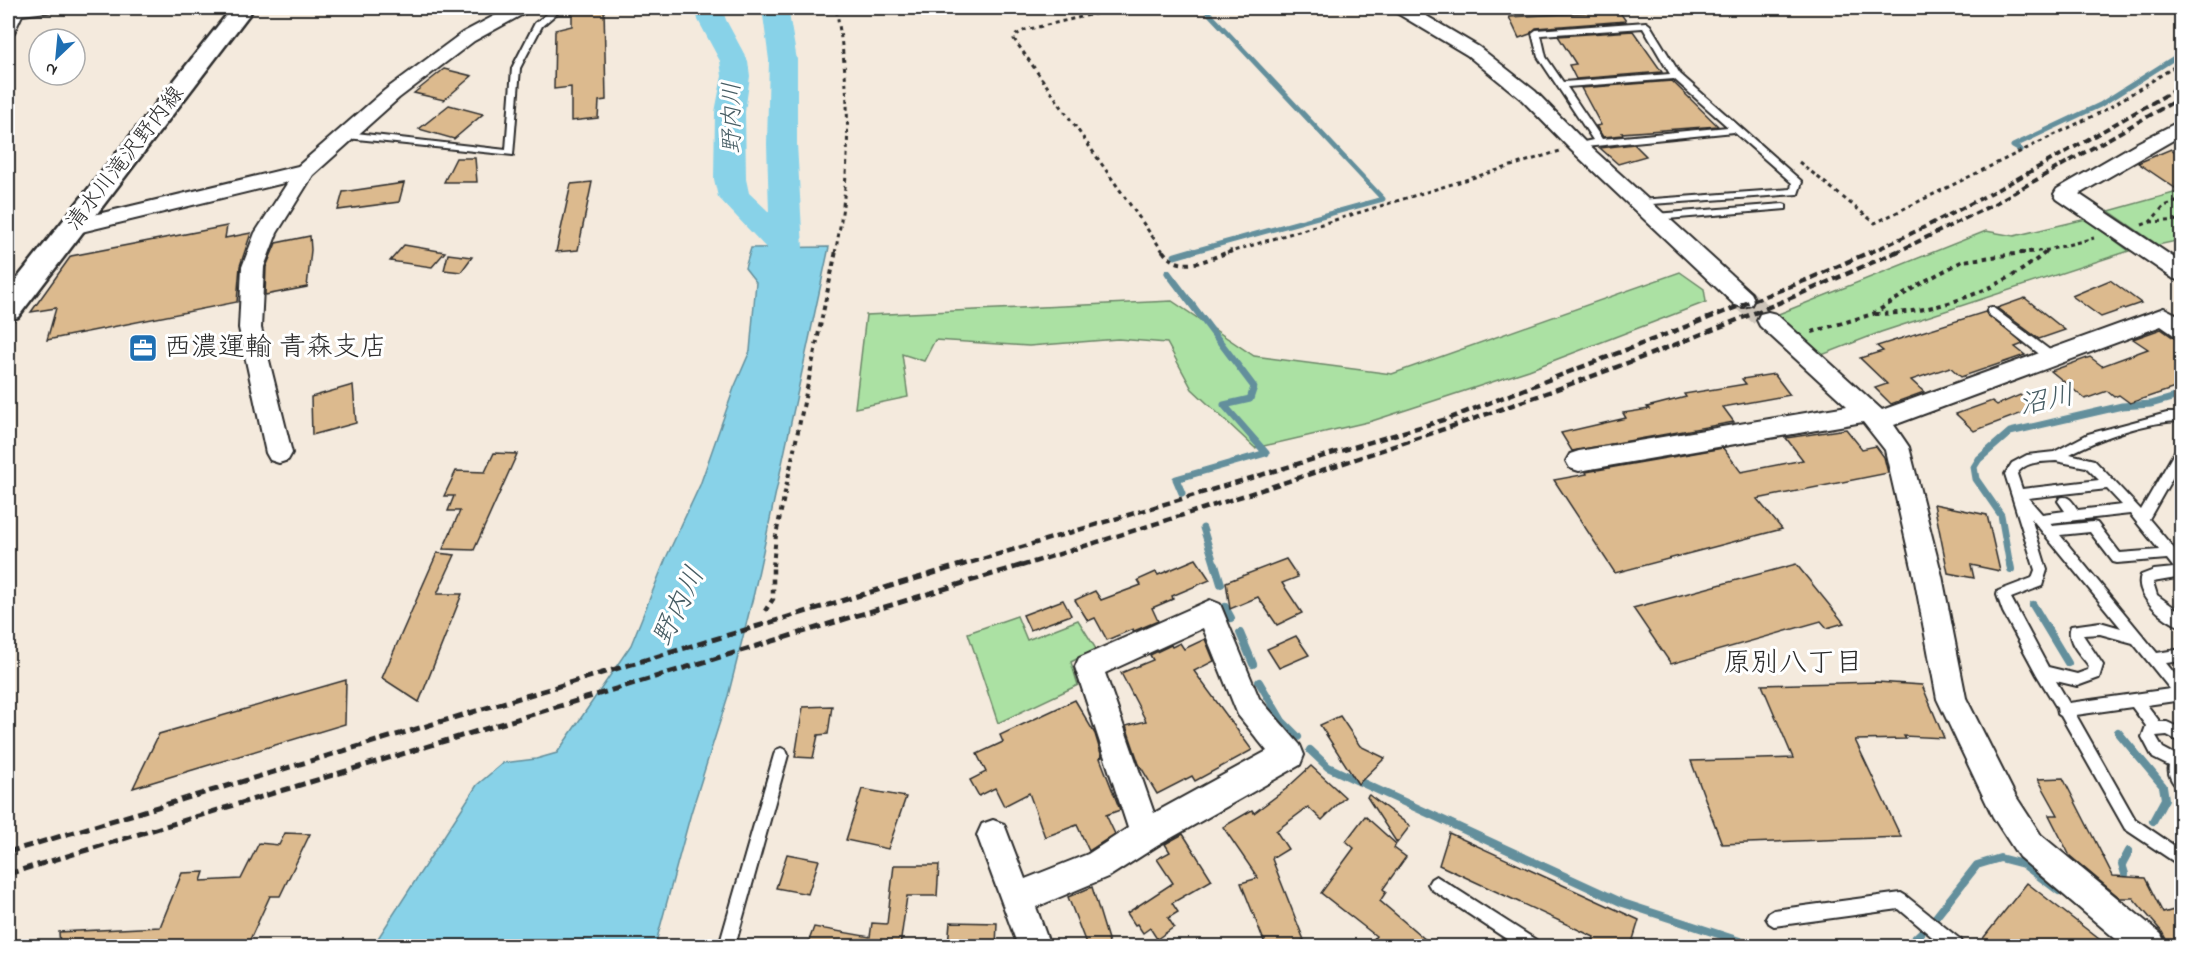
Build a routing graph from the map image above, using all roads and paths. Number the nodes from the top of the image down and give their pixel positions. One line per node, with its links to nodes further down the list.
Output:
1 (63, 8): 8 (lane)
2 (243, 8): 27 (main road, 清水川滝沢野内線)
3 (521, 8): 15 (street)
4 (559, 8): 15 (lane)
5 (836, 8): 57 (path)
6 (1120, 8): 18 (path)
7 (1401, 8): 18 (street)
8 (20, 10): 9 (lane)
9 (8, 37)
10 (2181, 62): 19 (path)
11 (1676, 76): 12 (lane); 12 (lane); 14 (lane)
12 (1561, 85): 17 (lane)
13 (2181, 126): 16 (street)
14 (1734, 129): 17 (lane); 22 (lane)
15 (347, 135): 20 (street)
16 (2171, 138): 28 (street)
17 (1599, 142): 18 (lane)
18 (1578, 146): 22 (street)
19 (1793, 157)
20 (305, 171): 27 (street); 42 (street)
21 (2181, 200): 26 (path)
22 (1640, 203): 24 (street)
23 (1783, 207): 24 (lane)
24 (1655, 217): 31 (street)
25 (2181, 220): 26 (path)
26 (2150, 222): 28 (path)
27 (73, 227): 32 (main road, 清水川滝沢野内線)
28 (2121, 231): 29 (path); 30 (street)
29 (2048, 250): 34 (path); 34 (path)
30 (2181, 274)
31 (1743, 299)
32 (8, 310)
33 (1992, 311): 38 (lane)
34 (1873, 314): 37 (path)
35 (1768, 320): 37 (street)
36 (2181, 328): 38 (street)
37 (1789, 339): 39 (street)
38 (2051, 357): 39 (street)
39 (1873, 417): 44 (street); 81 (street)
40 (2181, 417): 43 (lane)
41 (2181, 448): 53 (lane)
42 (279, 453)
43 (2056, 456): 45 (lane); 47 (lane)
44 (1579, 461)
45 (2110, 484): 46 (lane); 50 (lane)
46 (2073, 488): 47 (lane); 48 (lane)
47 (2017, 494): 52 (lane); 62 (lane)
48 (2082, 498)
49 (2064, 501): 51 (lane)
50 (2133, 509): 51 (lane); 53 (lane)
51 (2076, 516): 52 (lane)
52 (2039, 519): 54 (lane)
53 (2142, 520): 55 (lane)
54 (2049, 531): 55 (lane); 59 (lane)
55 (2170, 554): 56 (lane)
56 (2181, 570): 58 (lane)
57 (765, 611)
58 (2181, 622)
59 (2137, 638): 61 (lane); 62 (lane)
60 (2181, 655): 61 (lane)
61 (2154, 659): 63 (lane)
62 (2042, 671): 65 (lane)
63 (2181, 694): 64 (lane)
64 (2135, 700): 65 (lane); 66 (lane)
65 (2063, 710): 73 (lane)
66 (2156, 728): 67 (lane); 69 (lane)
67 (2181, 736)
68 (781, 755): 77 (lane)
69 (2180, 762): 70 (lane)
70 (2181, 783)
71 (993, 835): 75 (street)
72 (1146, 835): 72 (street); 75 (street)
73 (2181, 860)
74 (1436, 884): 79 (lane)
75 (1017, 899): 78 (street)
76 (1774, 918): 80 (lane)
77 (727, 946)
78 (1034, 946)
79 (1530, 946)
80 (1955, 946)
81 (2149, 946)

